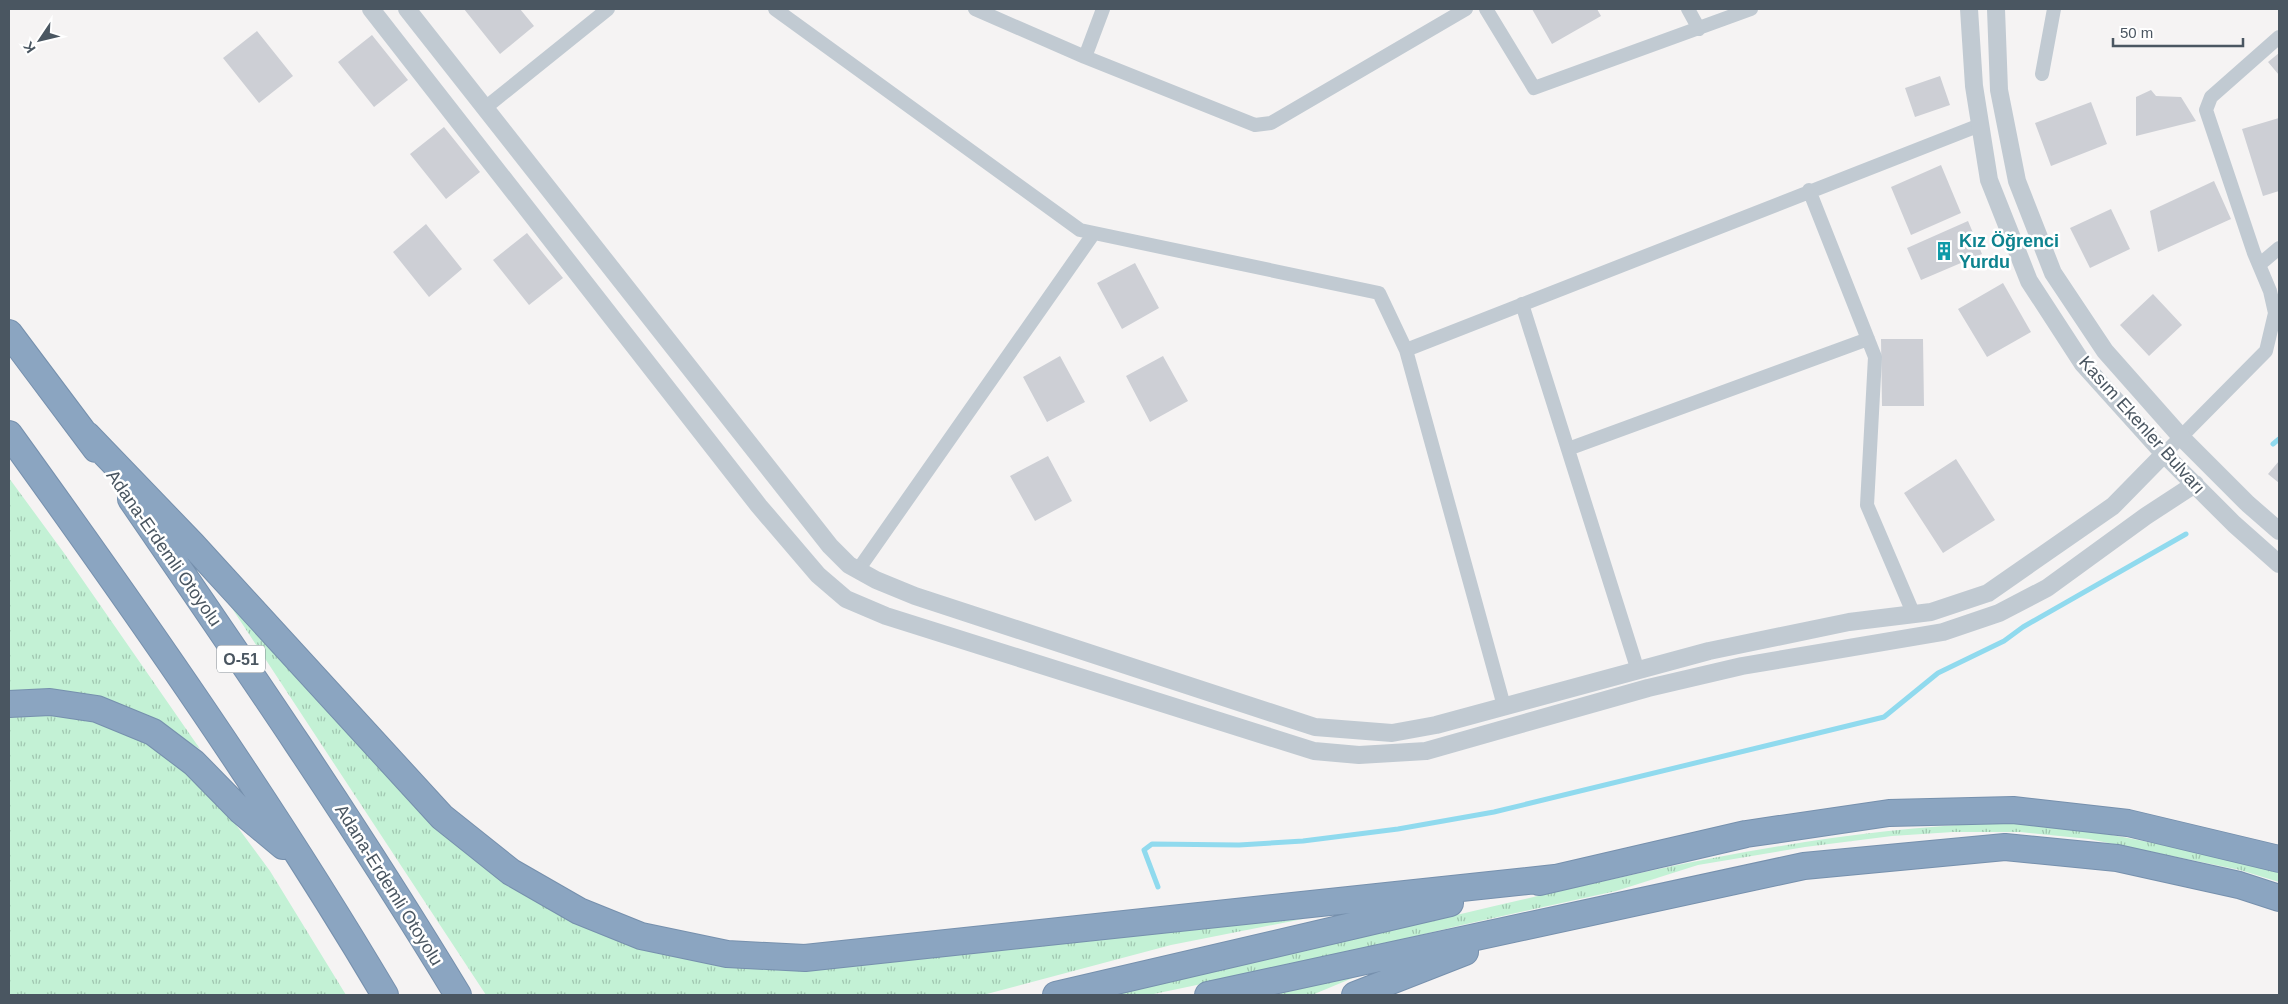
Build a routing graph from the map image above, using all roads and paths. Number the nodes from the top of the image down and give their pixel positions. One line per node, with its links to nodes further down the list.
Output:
1 (370, 9): 33 (street)
2 (407, 9): 18 (street)
3 (608, 9): 18 (street)
4 (774, 9): 21 (street)
5 (975, 9): 16 (street)
6 (1103, 9): 16 (street)
7 (1466, 9): 16 (street)
8 (1486, 9): 14 (street)
9 (1688, 9): 14 (street)
10 (1751, 9): 14 (street)
11 (1969, 9): 19 (street, Kasım Ekenler Bulvarı)
12 (1996, 9): 30 (street, Kasım Ekenler Bulvarı)
13 (2054, 9): 17 (street)
14 (1699, 29)
15 (2279, 37): 23 (street)
16 (1085, 57)
17 (2042, 74)
18 (485, 108): 36 (street)
19 (1980, 125): 20 (street); 32 (street, Kasım Ekenler Bulvarı)
20 (1809, 190): 24 (street); 26 (street)
21 (1094, 233): 27 (street); 36 (street)
22 (2279, 248): 23 (street)
23 (2259, 265): 30 (street)
24 (1522, 304): 27 (street); 31 (street)
25 (9, 333): 29 (highway, Adana-Erdemli Otoyolu / O-51)
26 (1868, 339): 31 (street); 37 (street)
27 (1406, 350): 40 (street)
28 (9, 434): 42 (highway)
29 (86, 435): 43 (highway); 47 (highway, Adana-Erdemli Otoyolu / O-51)
30 (2182, 438): 32 (street); 34 (street, Kasım Ekenler Bulvarı)
31 (1568, 448): 38 (street)
32 (2164, 454): 33 (street, Kasım Ekenler Bulvarı); 37 (street)
33 (2195, 484): 35 (street, Kasım Ekenler Bulvarı)
34 (2279, 531)
35 (2279, 564)
36 (858, 570): 40 (street)
37 (1914, 614): 38 (street)
38 (1638, 670): 40 (street)
39 (9, 704): 42 (highway)
40 (1504, 706)
41 (2279, 859): 43 (highway)
42 (305, 865): 46 (highway)
43 (1555, 878): 48 (highway)
44 (2279, 898): 45 (highway)
45 (1599, 910): 49 (highway); 50 (highway)
46 (385, 995)
47 (458, 995)
48 (1056, 995)
49 (1208, 995)
50 (1355, 995)

